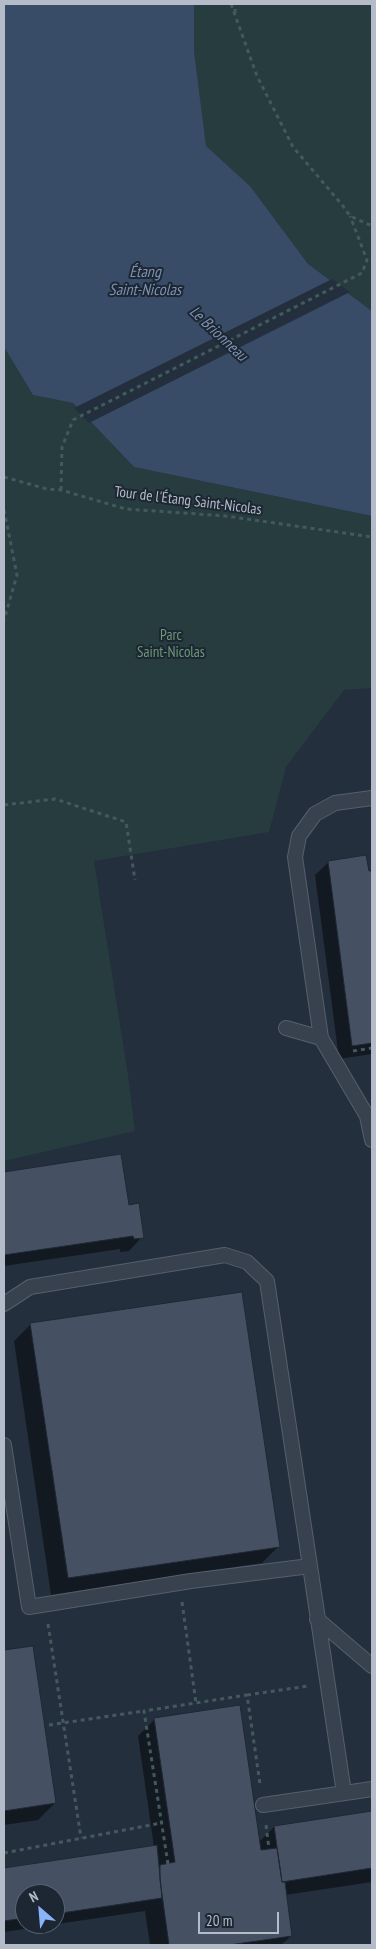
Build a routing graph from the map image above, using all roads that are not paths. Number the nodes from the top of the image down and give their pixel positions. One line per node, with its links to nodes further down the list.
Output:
1 (372, 798): 3 (lane)
2 (286, 1028): 3 (lane)
3 (321, 1038): 4 (lane)
4 (372, 1140)
5 (4, 1304): 7 (lane)
6 (4, 1445): 7 (lane)
7 (310, 1566): 8 (lane)
8 (317, 1619): 9 (lane); 11 (lane)
9 (372, 1666)
10 (372, 1789): 11 (lane)
11 (344, 1793): 12 (lane)
12 (263, 1805)

